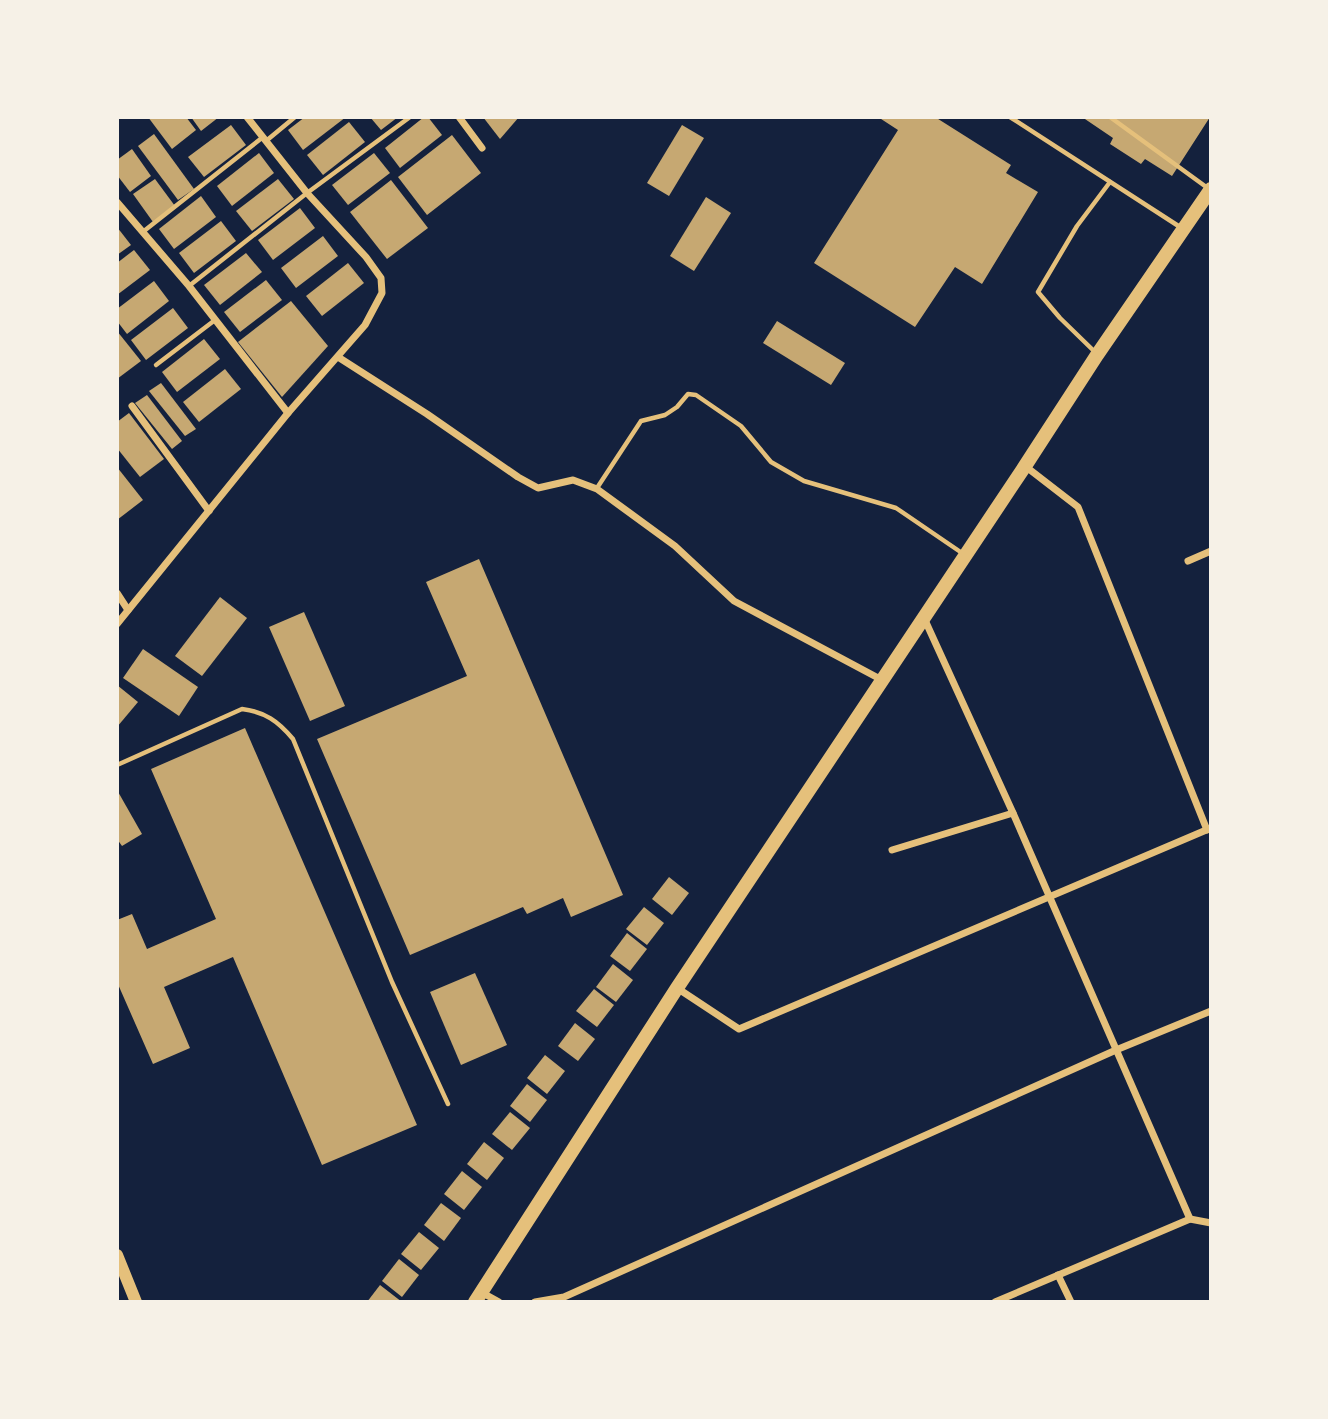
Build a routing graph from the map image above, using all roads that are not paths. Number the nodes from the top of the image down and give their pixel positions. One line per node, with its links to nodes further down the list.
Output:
1 (247, 117): 7 (street)
2 (295, 117): 7 (lane)
3 (410, 117): 11 (lane)
4 (459, 117): 8 (street)
5 (1010, 117): 9 (lane)
6 (1110, 117): 10 (lane)
7 (264, 140): 11 (street); 14 (lane)
8 (482, 148)
9 (1110, 182): 13 (lane); 17 (lane)
10 (1210, 190): 13 (main road)
11 (307, 193): 15 (lane); 18 (street)
12 (117, 202): 14 (street)
13 (1184, 229): 17 (main road)
14 (144, 231): 15 (street)
15 (189, 286): 16 (street)
16 (215, 320): 19 (lane); 21 (street)
17 (1097, 355): 22 (main road)
18 (338, 357): 21 (street); 23 (street)
19 (156, 365)
20 (132, 406): 24 (street)
21 (288, 413): 24 (street)
22 (1026, 466): 26 (main road); 35 (street)
23 (597, 489): 26 (lane); 32 (street)
24 (209, 511): 29 (street)
25 (1211, 551): 27 (street)
26 (966, 556): 30 (main road)
27 (1188, 561)
28 (117, 593): 29 (street)
29 (128, 610): 31 (street)
30 (924, 618): 32 (main road); 34 (street)
31 (117, 624)
32 (883, 680): 38 (main road)
33 (117, 765): 41 (lane)
34 (1013, 813): 36 (street); 37 (street)
35 (1209, 829): 37 (street)
36 (892, 850)
37 (1049, 897): 38 (street); 40 (street)
38 (677, 988): 46 (main road)
39 (1211, 1011): 40 (street)
40 (1116, 1050): 42 (street); 49 (street)
41 (448, 1104)
42 (1190, 1219): 43 (street); 45 (street)
43 (1211, 1223)
44 (117, 1255): 47 (main road)
45 (1058, 1275): 50 (street); 51 (street)
46 (478, 1297): 48 (street)
47 (136, 1302)
48 (499, 1302)
49 (535, 1302)
50 (995, 1302)
51 (1071, 1302)

